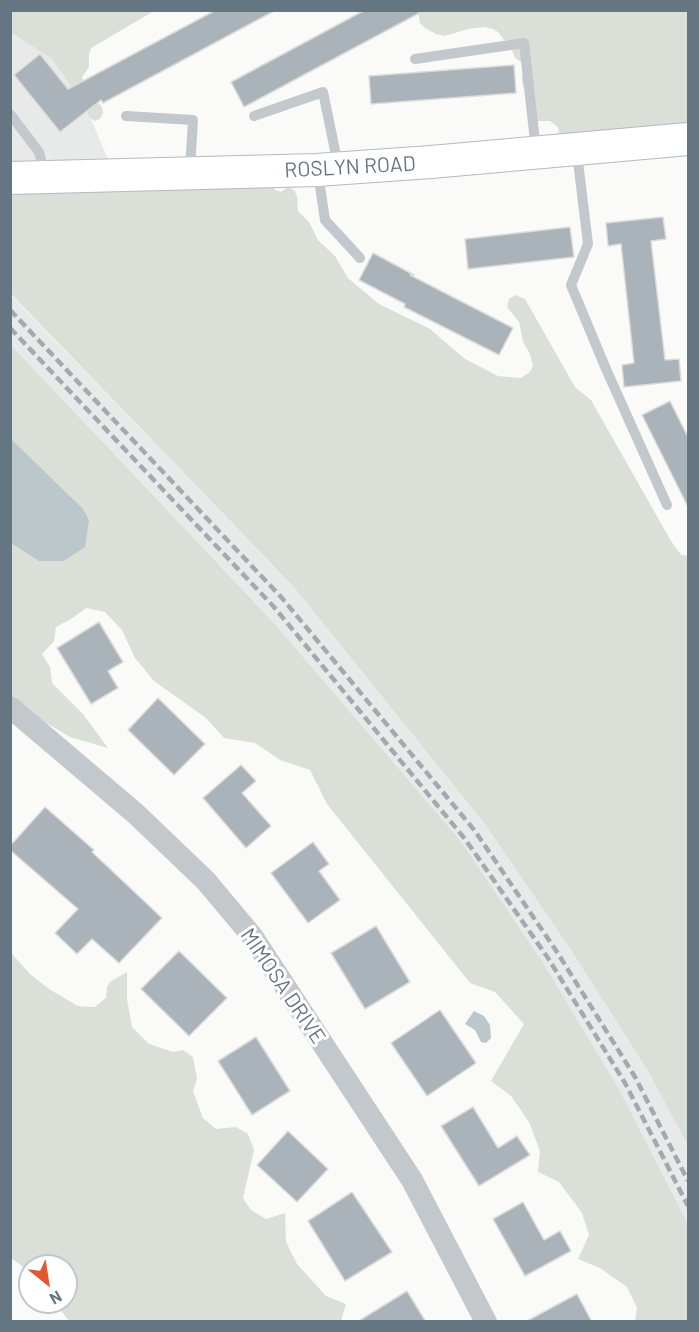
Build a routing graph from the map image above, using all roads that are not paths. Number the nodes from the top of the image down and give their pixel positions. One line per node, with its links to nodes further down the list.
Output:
1 (415, 59): 7 (lane)
2 (10, 114): 11 (lane)
3 (126, 116): 10 (lane)
4 (254, 116): 9 (lane)
5 (688, 139): 6 (main road, ROSLYN ROAD)
6 (576, 149): 7 (main road, ROSLYN ROAD); 14 (lane)
7 (537, 153): 9 (main road, ROSLYN ROAD)
8 (10, 167): 11 (main road)
9 (328, 169): 10 (main road, ROSLYN ROAD); 13 (lane)
10 (189, 173): 11 (main road, ROSLYN ROAD)
11 (46, 176): 12 (main road, ROSLYN ROAD)
12 (10, 178)
13 (360, 258)
14 (667, 505)
15 (10, 706): 16 (street, MIMOSA DRIVE)
16 (486, 1322)

